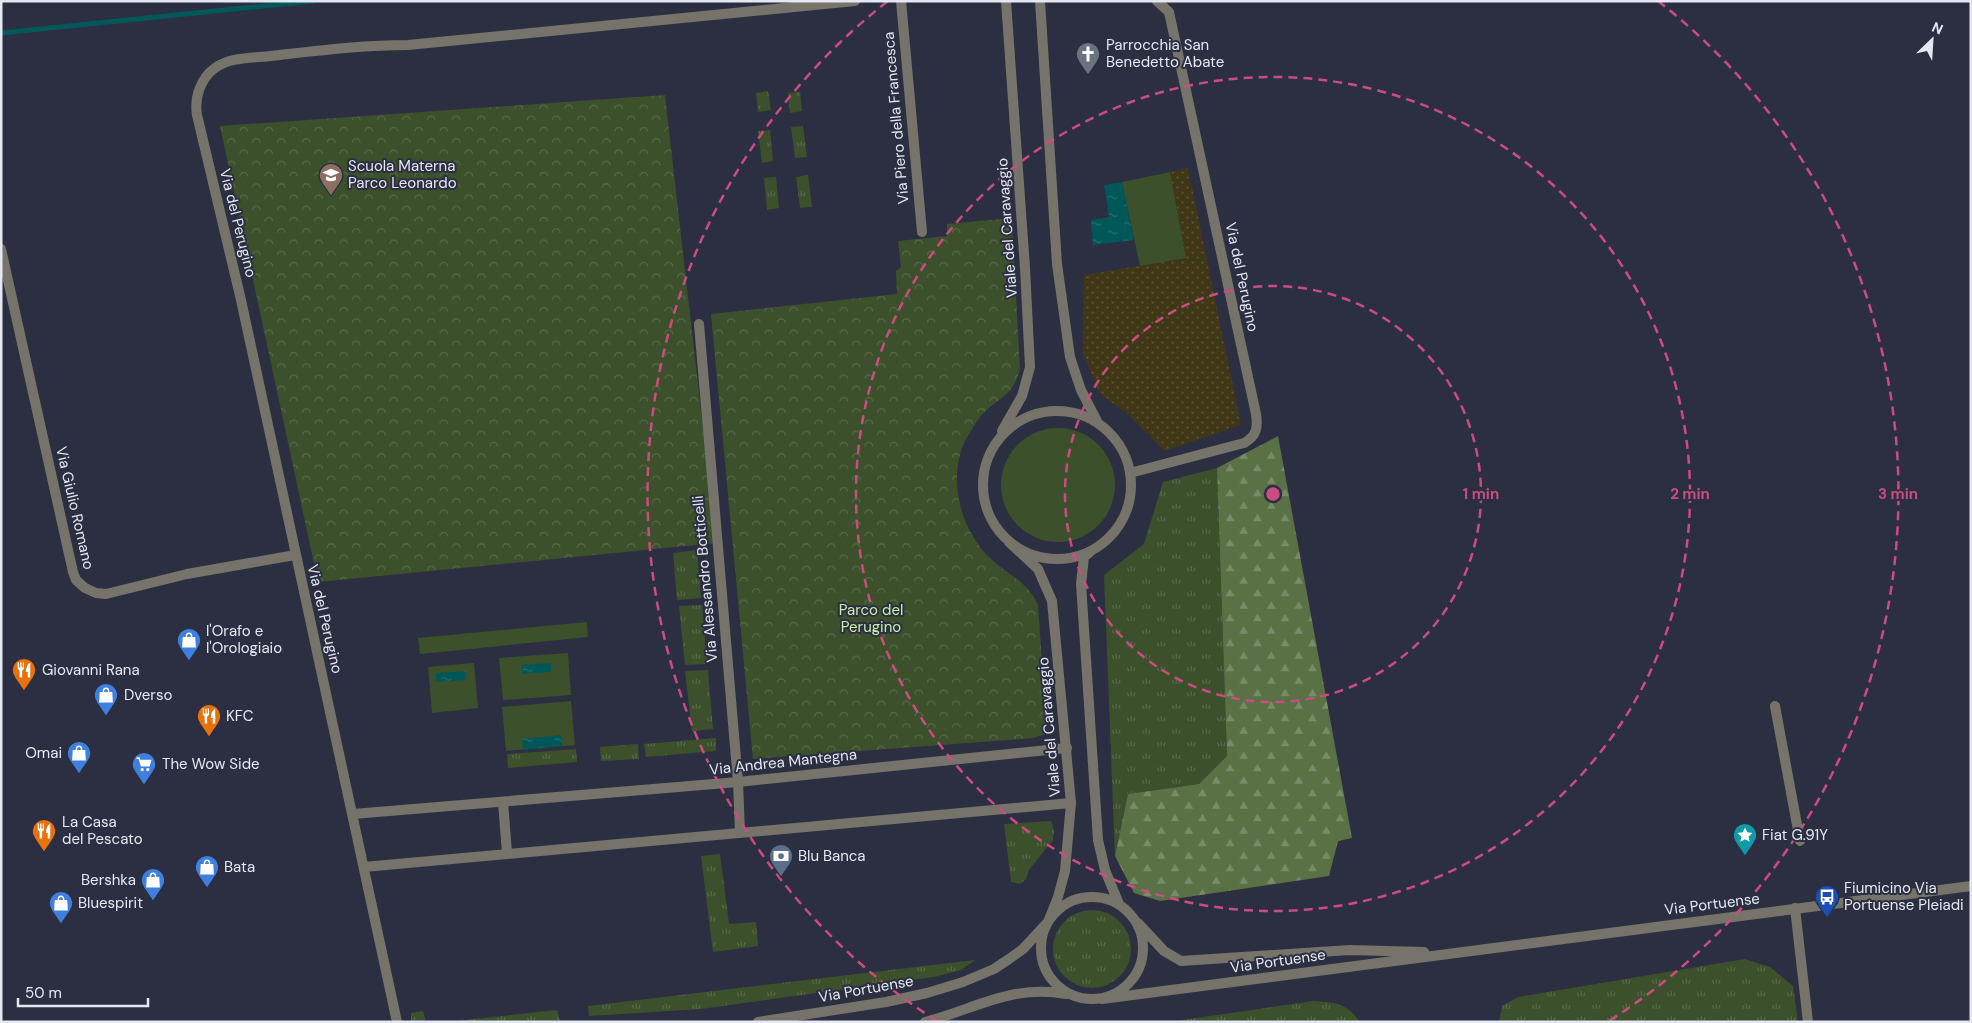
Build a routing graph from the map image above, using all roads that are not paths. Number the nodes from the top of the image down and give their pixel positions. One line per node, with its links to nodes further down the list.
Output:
1 (855, 1): 14 (street, Via del Perugino)
2 (901, 1): 6 (street, Via Piero della Francesca)
3 (1006, 1): 10 (street, Viale del Caravaggio)
4 (1040, 1): 9 (street)
5 (1157, 1): 11 (street, Via del Perugino)
6 (922, 232)
7 (1, 249): 14 (street, Via Giulio Romano)
8 (698, 324): 17 (street, Via Alessandro Botticelli)
9 (1098, 423): 10 (street); 11 (street)
10 (994, 445): 12 (street)
11 (1130, 473): 13 (street)
12 (1009, 542): 13 (street); 16 (street, Viale del Caravaggio)
13 (1092, 550): 26 (street)
14 (295, 555): 20 (street, Via del Perugino)
15 (1775, 706): 22 (street)
16 (1067, 748): 17 (street, Via Andrea Mantegna); 19 (street, Viale del Caravaggio)
17 (738, 782): 18 (street, Via Andrea Mantegna); 21 (street, Via Alessandro Botticelli)
18 (502, 802): 20 (street, Via Andrea Mantegna); 23 (street)
19 (1070, 802): 21 (street); 28 (street, Viale del Caravaggio)
20 (353, 814): 24 (street, Via del Perugino)
21 (740, 832): 23 (street)
22 (1800, 841)
23 (507, 853): 24 (street)
24 (364, 867): 33 (street, Via del Perugino)
25 (1971, 886): 27 (street, Via Portuense)
26 (1119, 904): 28 (street); 29 (street)
27 (1795, 908): 30 (street, Via Portuense); 36 (street)
28 (1048, 922): 31 (street); 34 (street, Via Portuense)
29 (1138, 923): 30 (street, Via Portuense); 32 (street)
30 (1457, 952): 32 (street, Via Portuense)
31 (1070, 994): 32 (street); 35 (street)
32 (1102, 999)
33 (397, 1021)
34 (758, 1022)
35 (925, 1022)
36 (1808, 1022)

